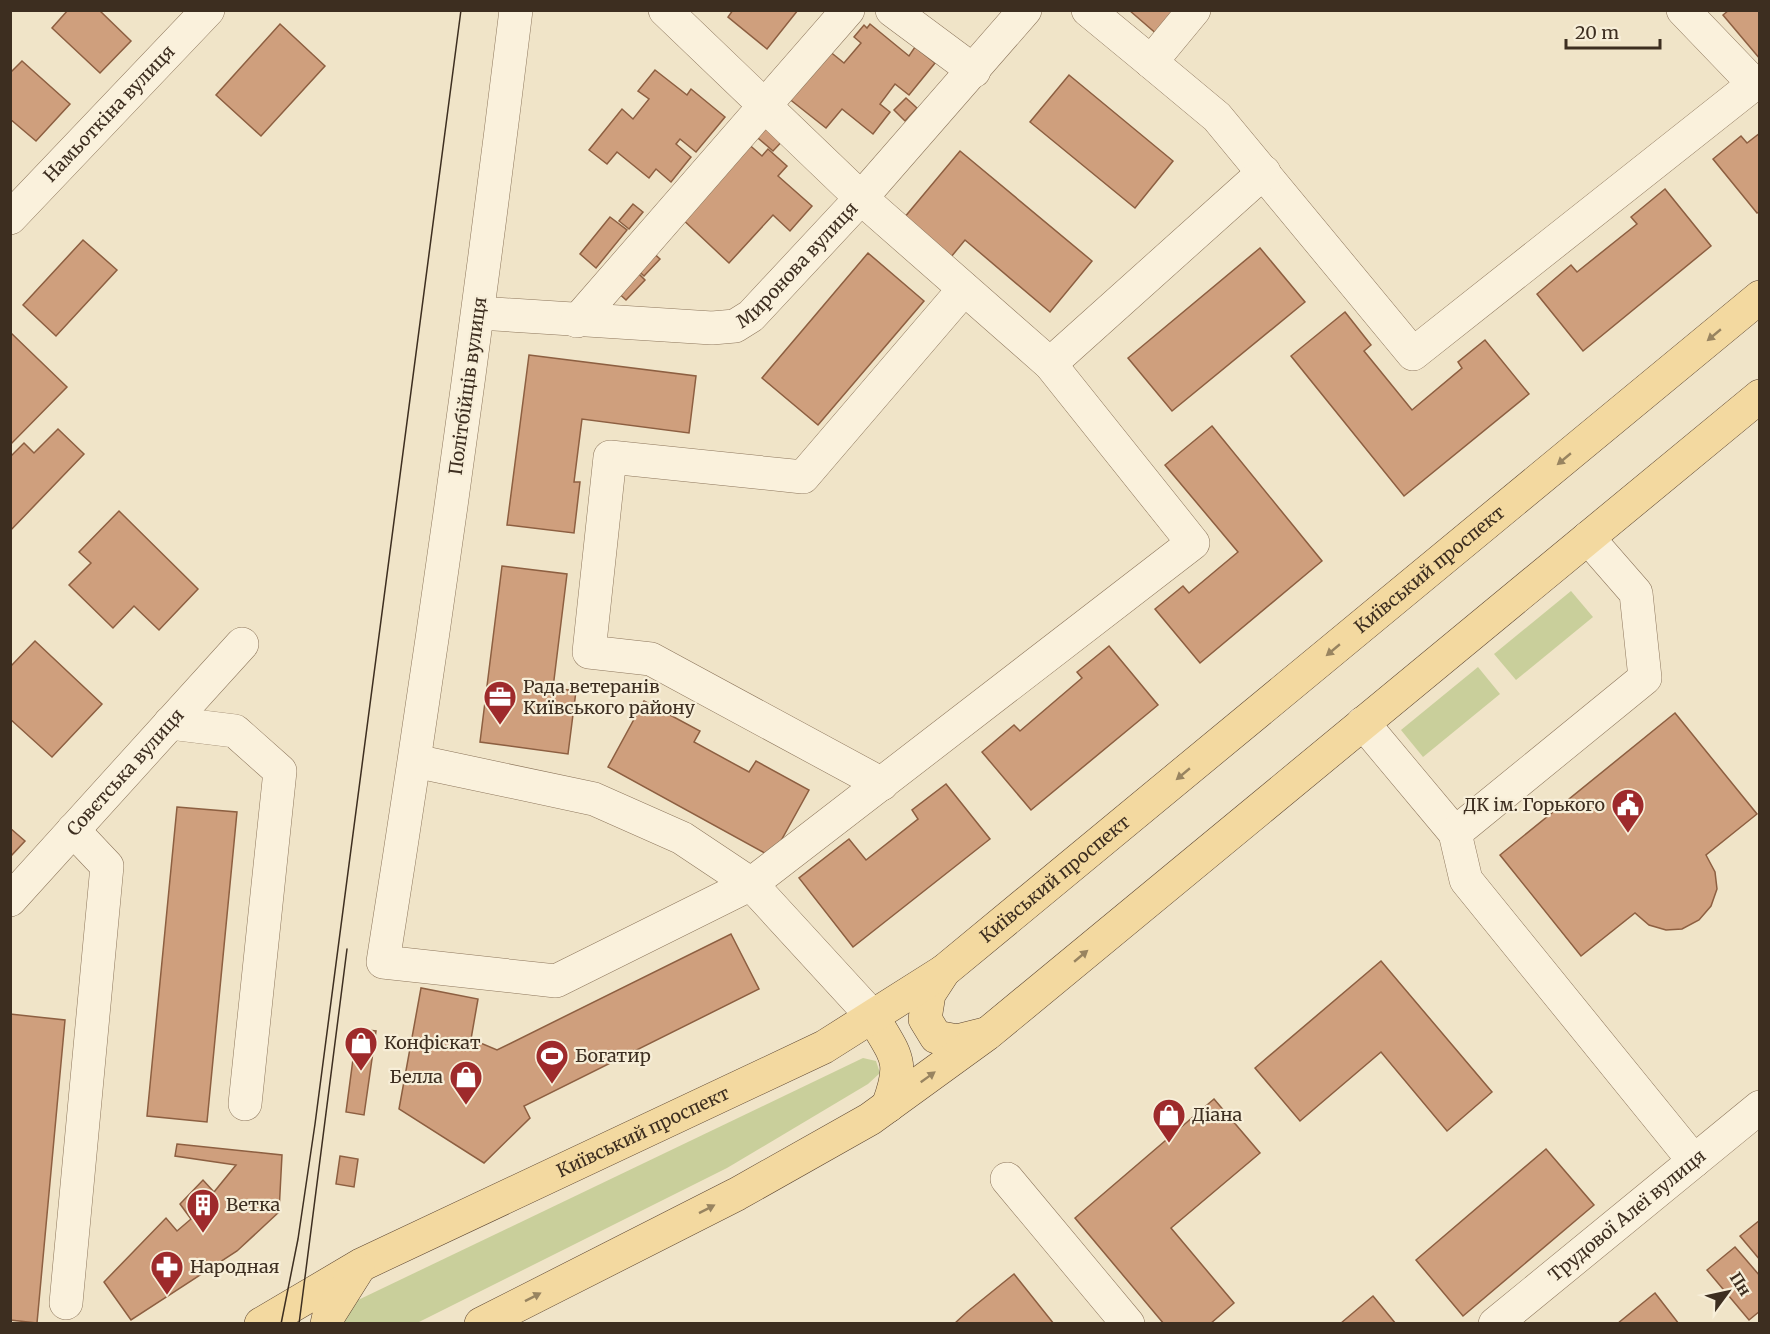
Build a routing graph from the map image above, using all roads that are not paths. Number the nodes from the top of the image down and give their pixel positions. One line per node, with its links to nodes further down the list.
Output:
1 (208, 10): 15 (street, Намьоткіна вулиця)
2 (516, 10): 18 (street, Політбійців вулиця)
3 (665, 10): 12 (street)
4 (848, 10): 12 (street)
5 (892, 10): 11 (street)
6 (1025, 10): 11 (street, Миронова вулиця)
7 (1088, 10): 10 (street)
8 (1194, 10): 10 (street)
9 (1683, 10): 13 (street)
10 (1151, 62): 13 (street)
11 (974, 71): 14 (street, Миронова вулиця)
12 (765, 107): 14 (street); 19 (street)
13 (1264, 172): 20 (street)
14 (861, 198): 16 (street); 19 (street, Миронова вулиця)
15 (10, 218)
16 (964, 289): 20 (street); 27 (street)
17 (1760, 297): 32 (main road, Київський проспект, one-way to 32)
18 (479, 313): 19 (street, Миронова вулиця); 26 (street, Політбійців вулиця)
19 (577, 321)
20 (1050, 364): 27 (street)
21 (1760, 396): 22 (main road)
22 (1588, 538): 25 (main road); 29 (street)
23 (242, 644): 24 (street, Совєтська вулиця)
24 (170, 723): 28 (street, Совєтська вулиця); 35 (street)
25 (1363, 723): 29 (street); 34 (main road, one-way to 25)
26 (415, 761): 30 (street); 30 (street, Політбійців вулиця)
27 (882, 784): 30 (street)
28 (73, 830): 31 (street, Совєтська вулиця); 41 (street)
29 (1455, 833): 38 (street)
30 (751, 884): 33 (street)
31 (10, 900)
32 (944, 971): 33 (main road, Київський проспект); 34 (main road)
33 (873, 1017): 36 (main road); 40 (main road, Київський проспект)
34 (987, 1034): 36 (main road, one-way to 34)
35 (245, 1104)
36 (888, 1106): 44 (main road, one-way to 36)
37 (1760, 1107): 38 (street, Трудової Алеї вулиця)
38 (1694, 1161): 46 (street, Трудової Алеї вулиця)
39 (1007, 1179): 45 (street)
40 (361, 1264): 42 (main road, Київський проспект); 43 (main road)
41 (66, 1303)
42 (261, 1323)
43 (327, 1323)
44 (481, 1323)
45 (1128, 1323)
46 (1496, 1323)

